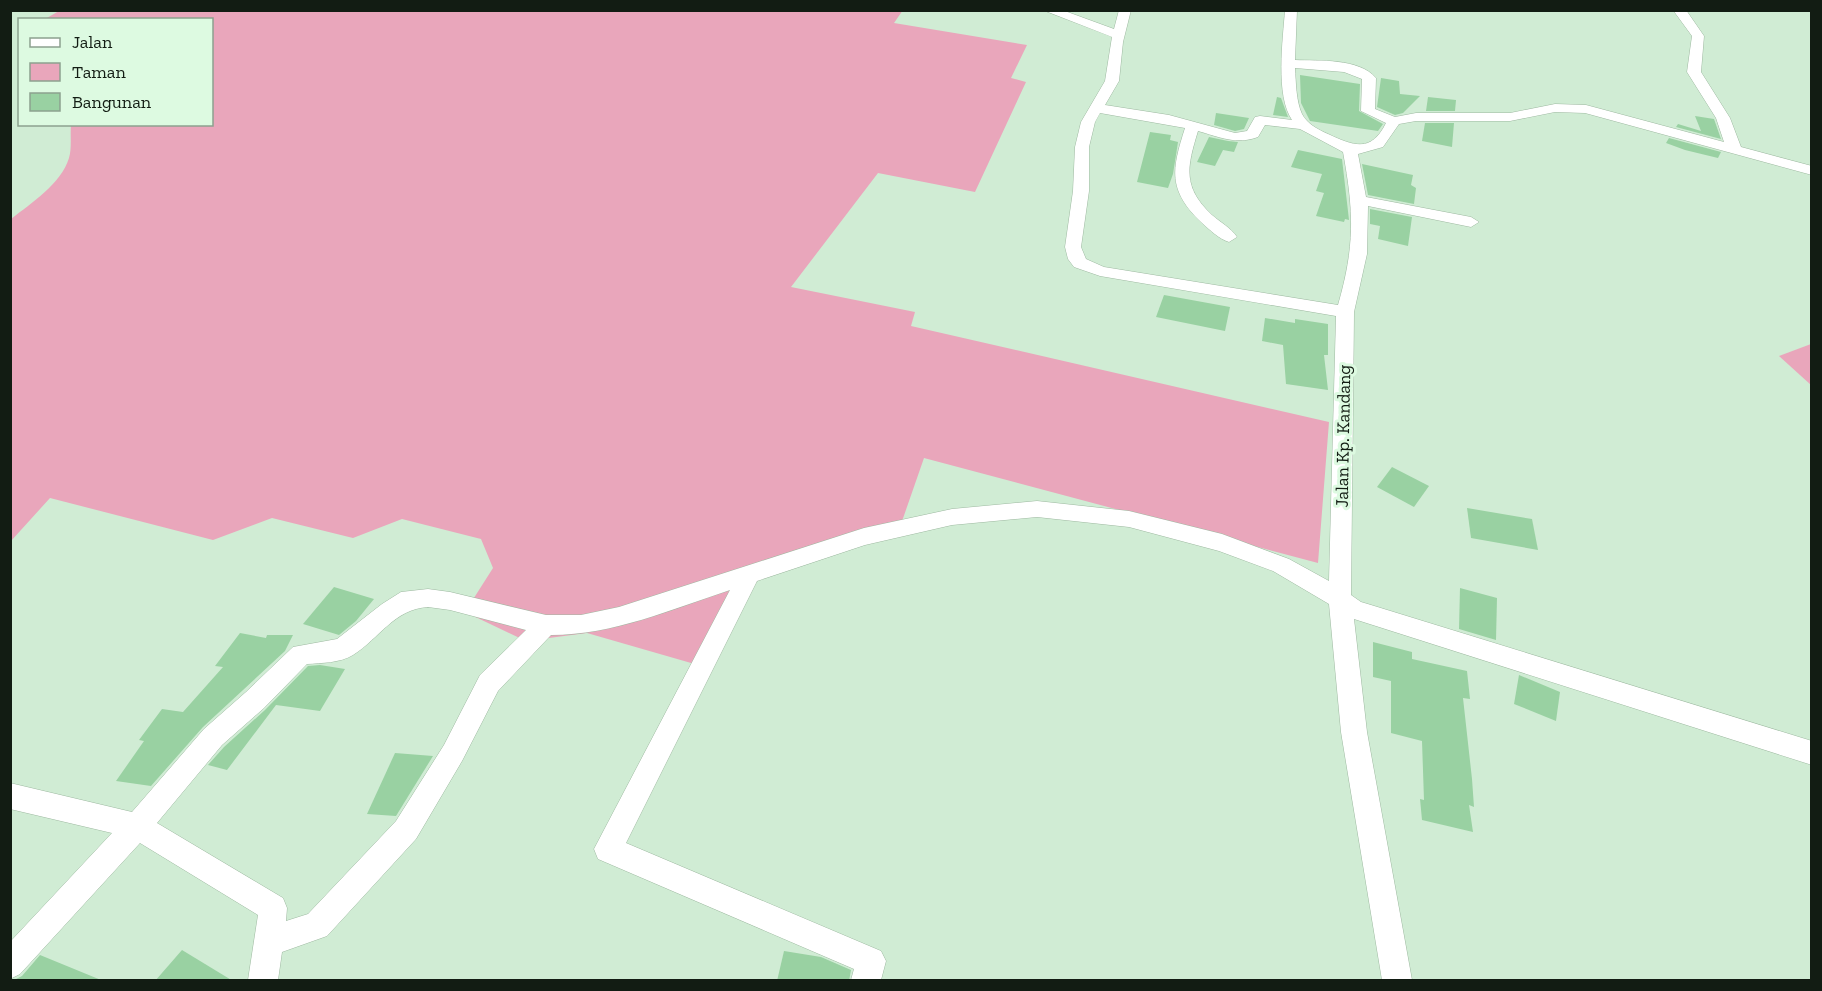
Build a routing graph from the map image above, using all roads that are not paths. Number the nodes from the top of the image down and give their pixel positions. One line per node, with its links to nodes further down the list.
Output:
1 (1049, 10): 5 (street)
2 (1125, 10): 5 (street)
3 (1291, 10): 6 (street)
4 (1679, 10): 11 (street)
5 (1118, 35): 7 (street)
6 (1290, 64): 8 (street); 10 (street)
7 (1095, 108): 9 (street); 17 (street)
8 (1394, 121): 11 (street); 12 (street)
9 (1193, 125): 10 (street); 16 (street)
10 (1302, 125): 12 (street)
11 (1734, 149): 13 (street)
12 (1350, 150): 14 (street, Jalan Kp. Kandang)
13 (1812, 171)
14 (1359, 200): 15 (street); 17 (street, Jalan Kp. Kandang)
15 (1471, 222)
16 (1229, 237)
17 (1345, 312): 19 (street, Jalan Kp. Kandang)
18 (749, 574): 19 (street); 20 (street); 27 (street)
19 (1340, 599): 21 (street); 28 (street, Jalan Kp. Kandang)
20 (546, 625): 23 (street); 24 (street)
21 (1812, 753)
22 (10, 796): 23 (street)
23 (137, 826): 24 (street); 25 (street)
24 (270, 941): 26 (street)
25 (10, 963)
26 (263, 981)
27 (866, 981)
28 (1396, 981)

